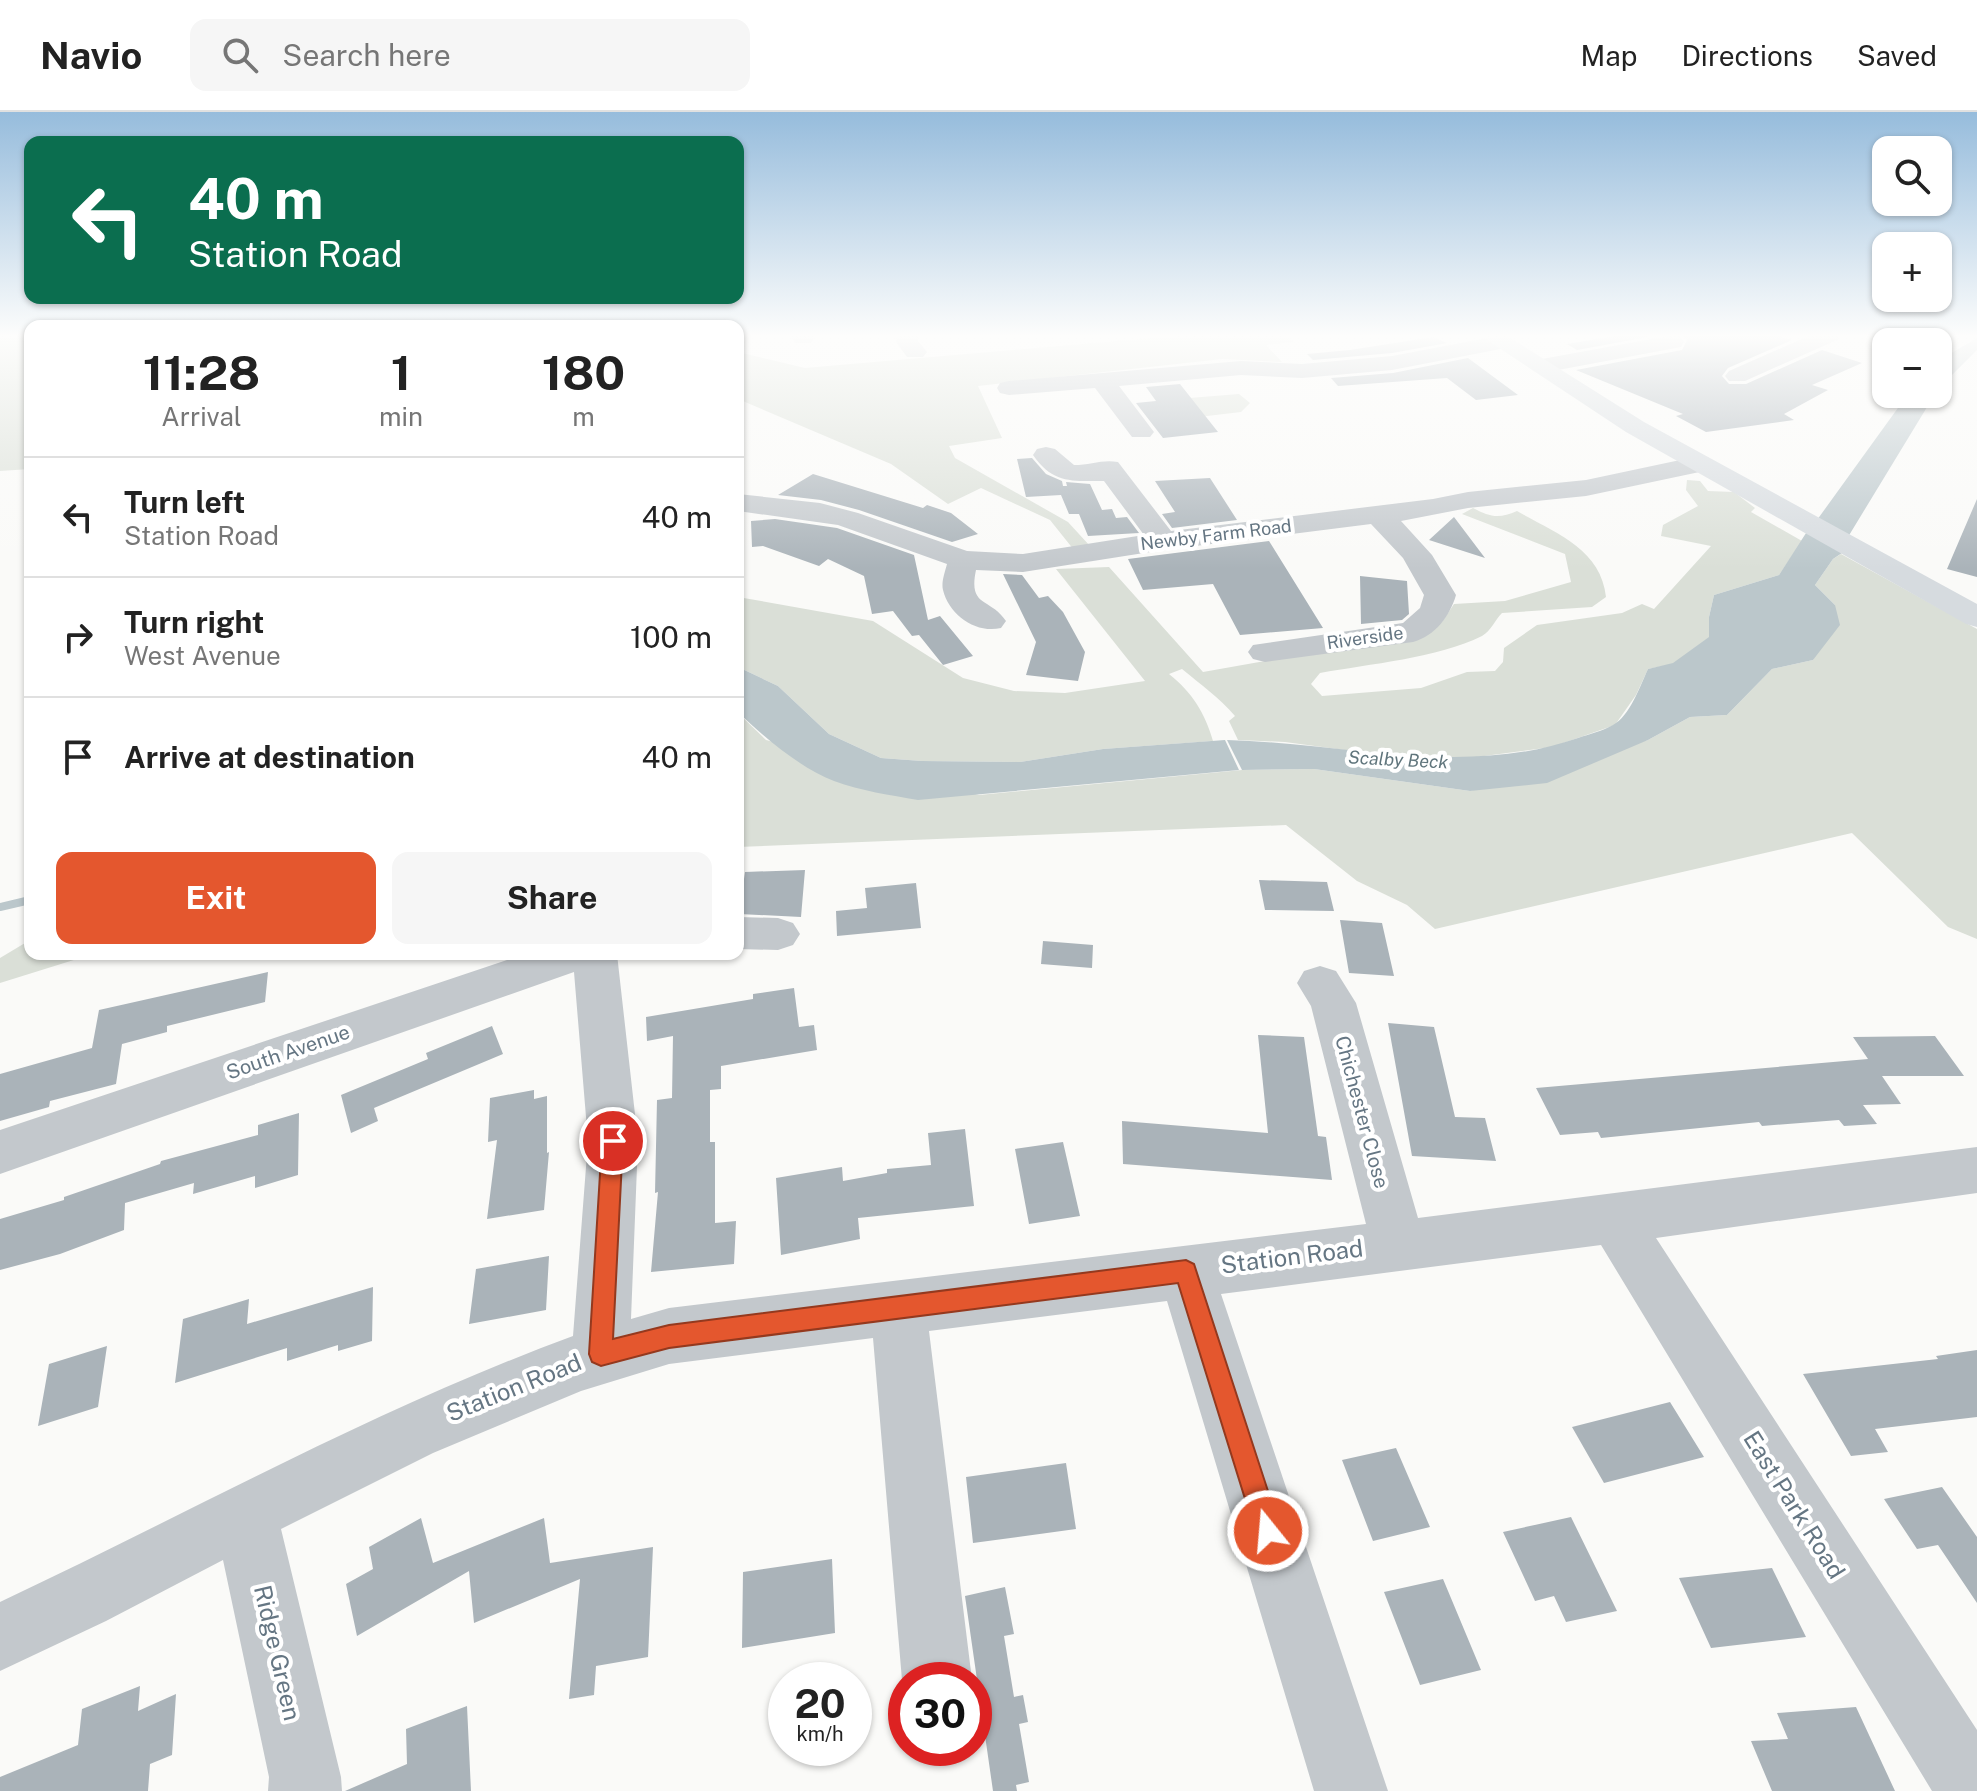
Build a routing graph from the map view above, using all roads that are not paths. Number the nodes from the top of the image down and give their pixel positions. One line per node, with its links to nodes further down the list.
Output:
1 (1126, 412): 3 (street)
2 (1613, 412): 5 (highway)
3 (1141, 432)
4 (1046, 455): 8 (street)
5 (1699, 464): 7 (street, Newby Farm Road); 10 (highway)
6 (744, 504): 9 (street, Newby Farm Road)
7 (1378, 515): 8 (street, Newby Farm Road); 12 (street, Riverside)
8 (1163, 541): 9 (street, Newby Farm Road)
9 (963, 560): 11 (street)
10 (1973, 611)
11 (990, 621)
12 (1265, 652)
13 (559, 960): 16 (street, South Avenue)
14 (596, 960): 22 (street)
15 (1320, 983): 19 (street, Chichester Close)
16 (0, 1152)
17 (1977, 1170): 18 (street, Station Road)
18 (1614, 1219): 19 (street, Station Road); 28 (street, East Park Road)
19 (1398, 1244): 20 (street, Station Road)
20 (1186, 1271): 21 (street, Station Road); 27 (street)
21 (898, 1306): 22 (street, Station Road); 25 (street)
22 (601, 1354): 23 (street, Station Road)
23 (246, 1515): 24 (street, Station Road); 26 (street, Ridge Green)
24 (0, 1637)
25 (935, 1662)
26 (305, 1791)
27 (1351, 1791)
28 (1974, 1791)

